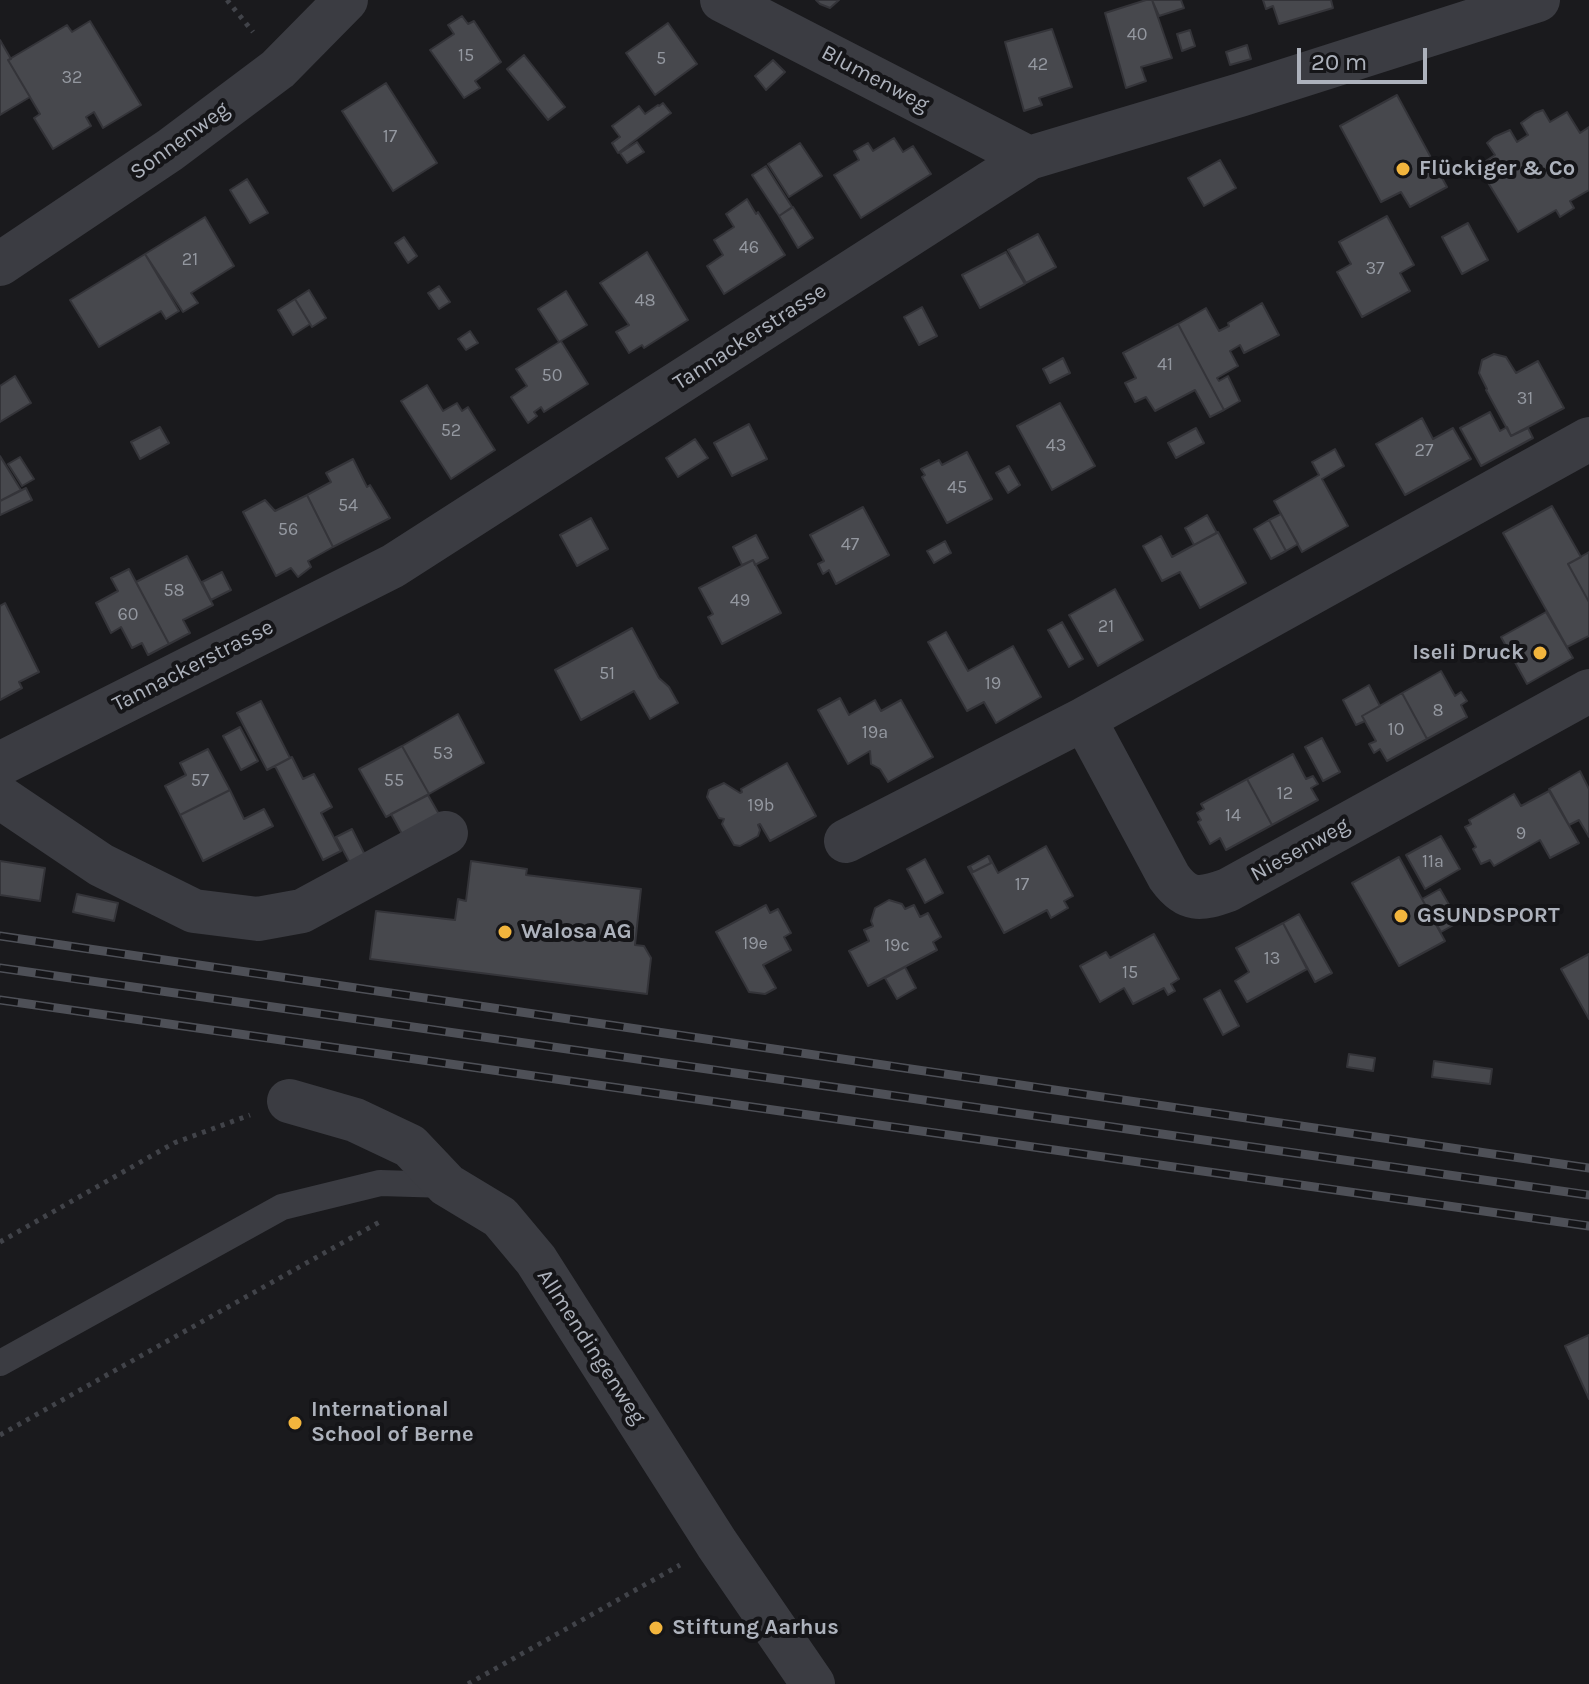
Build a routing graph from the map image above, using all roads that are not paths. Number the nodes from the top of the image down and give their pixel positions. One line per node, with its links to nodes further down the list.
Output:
1 (346, 0): 5 (street, Sonnenweg)
2 (722, 0): 4 (street, Blumenweg)
3 (1538, 0): 4 (street, Tannackerstrasse)
4 (1029, 158): 9 (street, Tannackerstrasse)
5 (0, 264)
6 (1589, 439): 8 (street)
7 (1589, 691): 8 (street, Niesenweg)
8 (1084, 719): 12 (street)
9 (0, 764)
10 (0, 797): 11 (street)
11 (446, 833)
12 (846, 841)
13 (289, 1101): 14 (street, Allmendingenweg)
14 (447, 1185): 15 (lane); 16 (street, Allmendingenweg)
15 (0, 1363)
16 (813, 1684)

